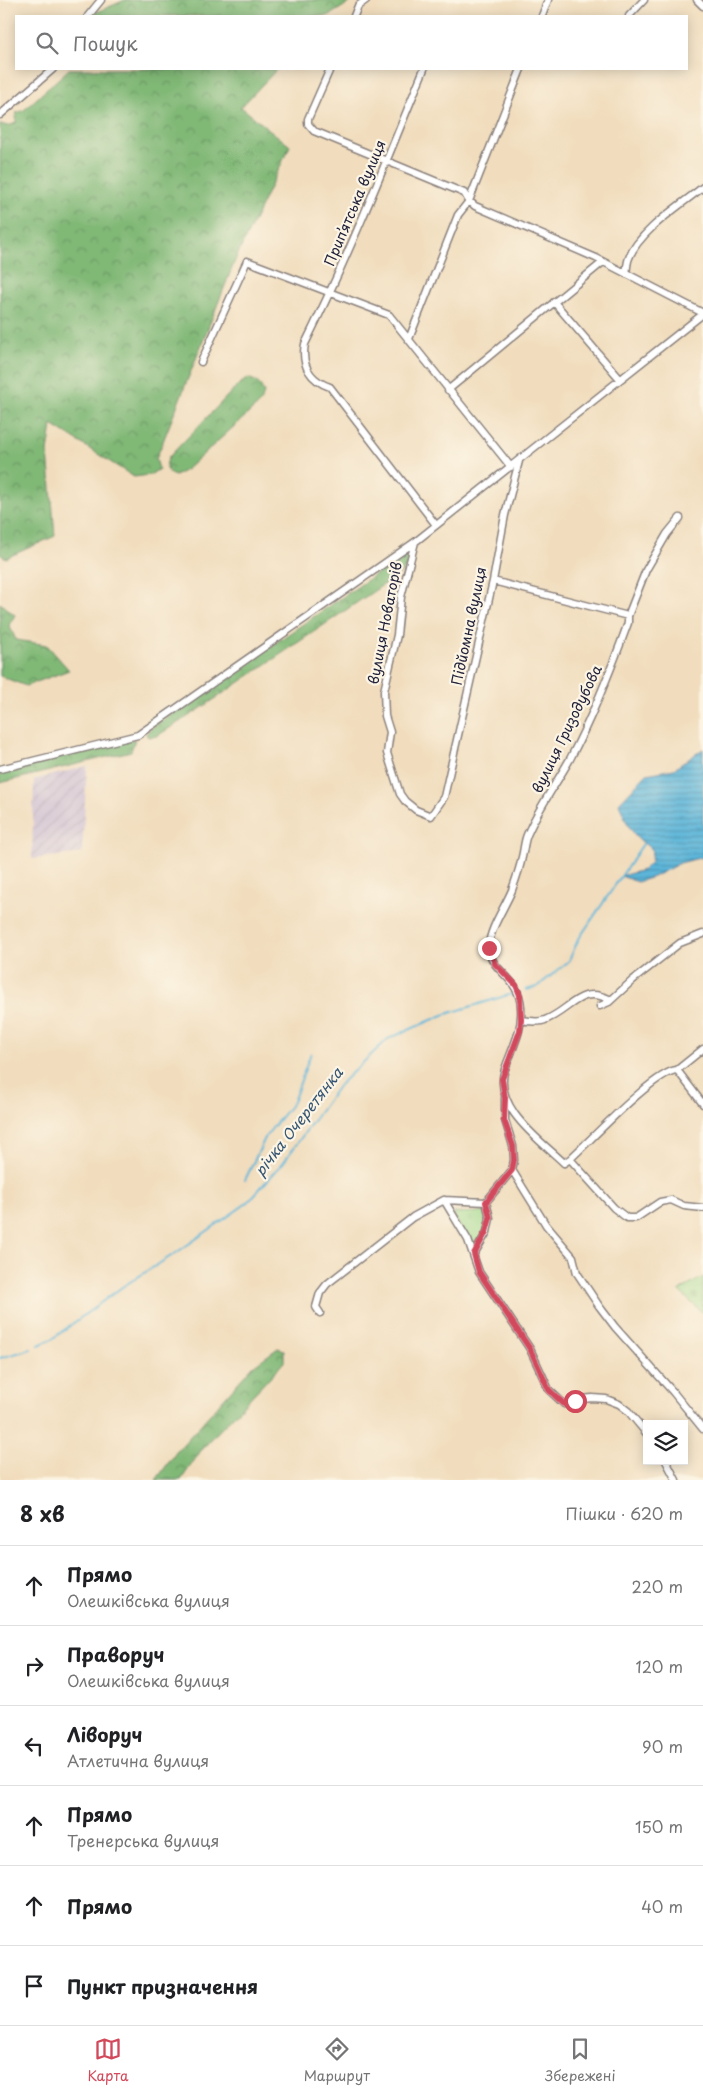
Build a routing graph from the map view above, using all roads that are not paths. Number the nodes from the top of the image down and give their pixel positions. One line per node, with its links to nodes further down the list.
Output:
1 (101, 0): 7 (street)
2 (366, 0): 8 (street)
3 (548, 0): 9 (street)
4 (644, 0): 10 (street)
5 (697, 0): 6 (street)
6 (703, 6)
7 (89, 15)
8 (354, 15)
9 (542, 15)
10 (630, 15)
11 (52, 70): 15 (street)
12 (330, 70): 16 (street)
13 (424, 70): 16 (street, Прип’ятська вулиця)
14 (521, 70): 18 (street)
15 (0, 115)
16 (387, 160): 18 (street); 21 (street, Прип’ятська вулиця)
17 (703, 188): 20 (street)
18 (469, 201): 19 (street); 24 (street)
19 (603, 262): 20 (street); 22 (street)
20 (626, 274): 23 (street)
21 (330, 293): 24 (street); 25 (street); 31 (street, Прип’ятська вулиця)
22 (554, 302): 26 (street); 27 (street)
23 (703, 313): 26 (street)
24 (409, 339): 27 (street)
25 (201, 362)
26 (620, 379): 28 (street)
27 (448, 390): 29 (street)
28 (519, 461): 29 (street); 33 (street, Підйомна вулиця)
29 (511, 467): 31 (street)
30 (680, 518): 34 (street, вулиця Гризодубова)
31 (436, 525): 32 (street)
32 (415, 542): 35 (street); 36 (street, вулиця Новаторів)
33 (492, 581): 34 (street); 36 (street, Підйомна вулиця)
34 (628, 616): 40 (street, вулиця Гризодубова)
35 (0, 769)
36 (444, 797)
37 (703, 934): 38 (street)
38 (611, 1000): 39 (street); 40 (street)
39 (600, 1006)
40 (521, 1020): 43 (street, вулиця Гризодубова)
41 (703, 1049): 42 (street)
42 (677, 1070): 44 (street); 45 (street)
43 (505, 1098): 45 (street); 46 (street, вулиця Гризодубова)
44 (703, 1104)
45 (570, 1159): 49 (street)
46 (512, 1170): 48 (street); 53 (street)
47 (444, 1200): 48 (street); 50 (street); 51 (street)
48 (486, 1202): 50 (street)
49 (703, 1208)
50 (474, 1254): 52 (street)
51 (320, 1313)
52 (643, 1429)
53 (703, 1429)
54 (668, 1465): 55 (street)
55 (676, 1480)

